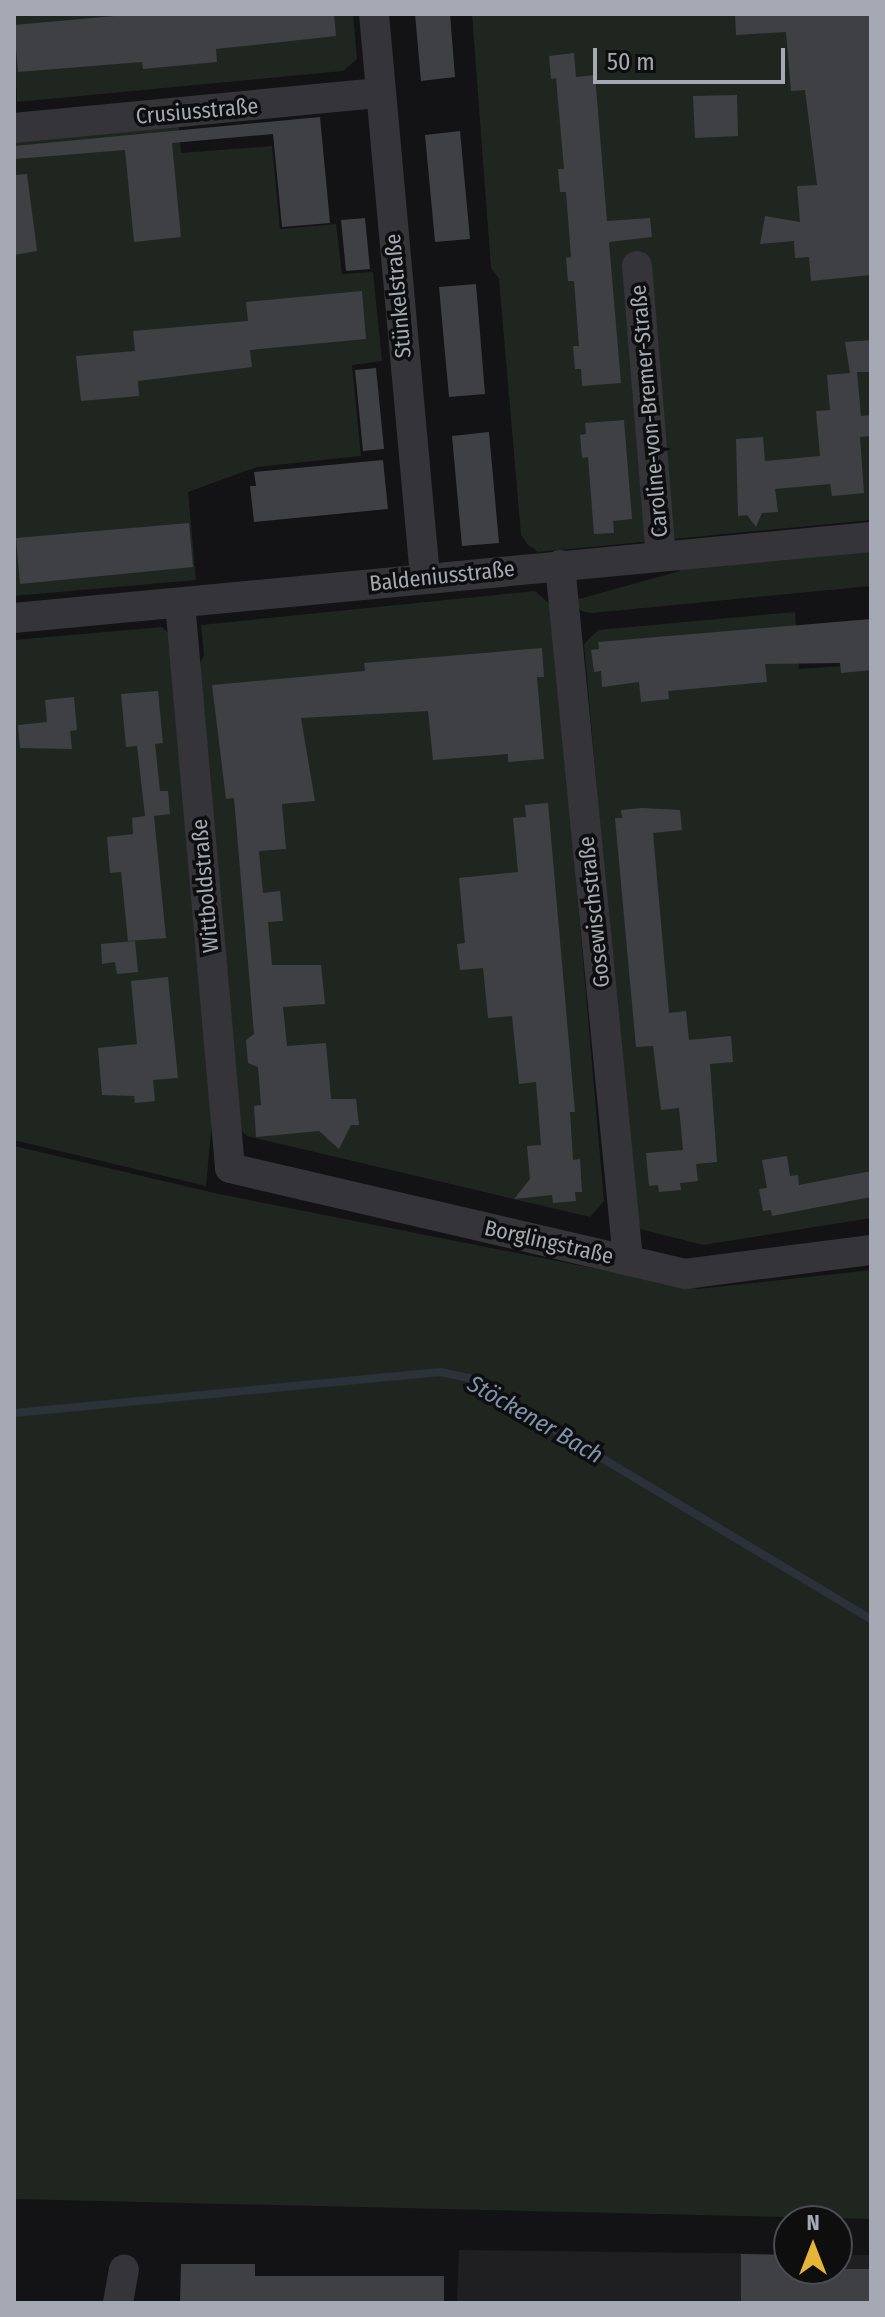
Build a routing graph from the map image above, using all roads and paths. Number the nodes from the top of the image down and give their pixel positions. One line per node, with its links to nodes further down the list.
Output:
1 (374, 14): 2 (street, Stünkelstraße)
2 (379, 93): 3 (street, Crusiusstraße); 8 (street, Stünkelstraße)
3 (14, 128)
4 (637, 266): 6 (street, Caroline-von-Bremer-Straße)
5 (871, 537): 6 (street, Baldeniusstraße)
6 (661, 556): 7 (street, Baldeniusstraße)
7 (560, 565): 8 (street, Baldeniusstraße); 13 (street, Gosewischstraße)
8 (425, 577): 9 (street, Baldeniusstraße)
9 (180, 603): 10 (street, Baldeniusstraße); 11 (street, Wittboldstraße)
10 (14, 618)
11 (230, 1168): 13 (street, Borglingstraße)
12 (871, 1250): 13 (street, Borglingstraße)
13 (628, 1260)
14 (124, 2270): 15 (street)
15 (118, 2303)

